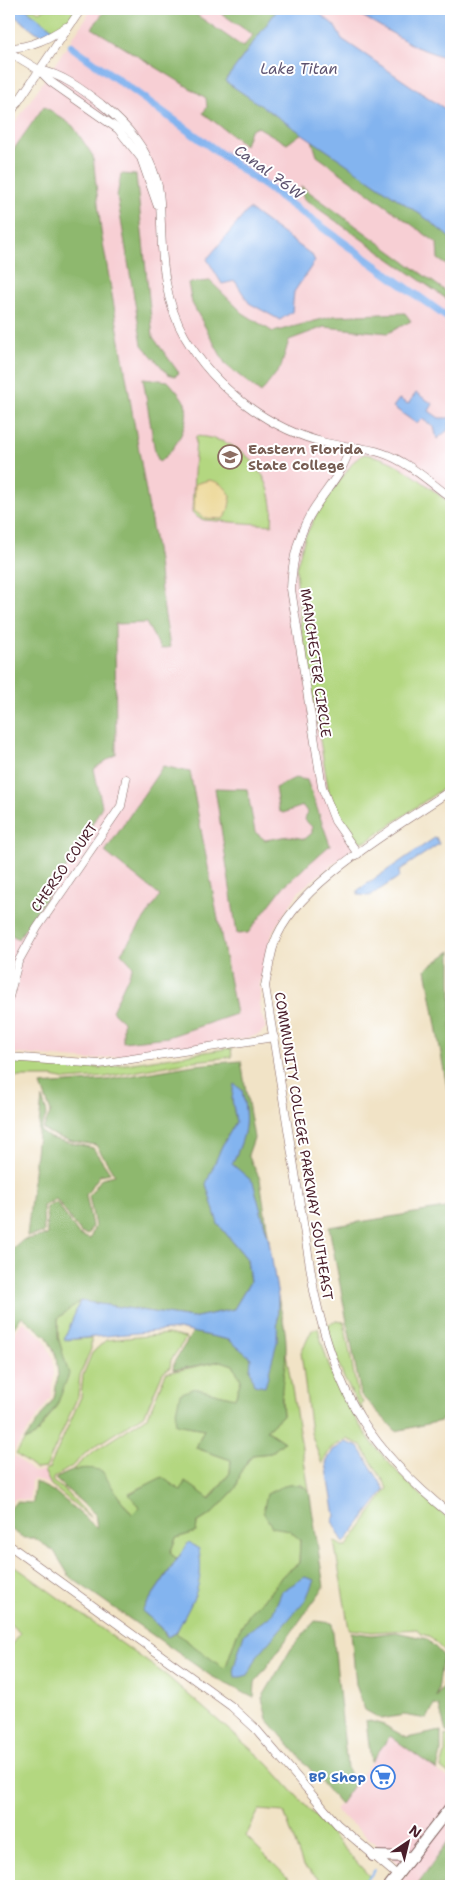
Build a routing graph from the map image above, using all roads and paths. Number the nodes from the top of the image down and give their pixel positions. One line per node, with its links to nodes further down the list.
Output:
1 (81, 9): 2 (street)
2 (70, 25): 3 (street); 5 (street)
3 (9, 48)
4 (9, 52): 5 (street)
5 (39, 70): 6 (street); 7 (street)
6 (9, 115)
7 (350, 447): 8 (street); 11 (street, MANCHESTER CIRCLE)
8 (451, 498)
9 (126, 779): 12 (street, CHERSO COURT)
10 (451, 790): 11 (street, COMMUNITY COLLEGE PARKWAY SOUTHEAST)
11 (358, 854): 13 (street, COMMUNITY COLLEGE PARKWAY SOUTHEAST)
12 (9, 996)
13 (274, 1038): 14 (street); 15 (street, COMMUNITY COLLEGE PARKWAY SOUTHEAST)
14 (9, 1057)
15 (451, 1515)
16 (9, 1545): 18 (street)
17 (451, 1806): 19 (main road)
18 (373, 1856): 19 (main road); 20 (street)
19 (412, 1857): 20 (main road)
20 (398, 1876): 21 (main road)
21 (389, 1886)

